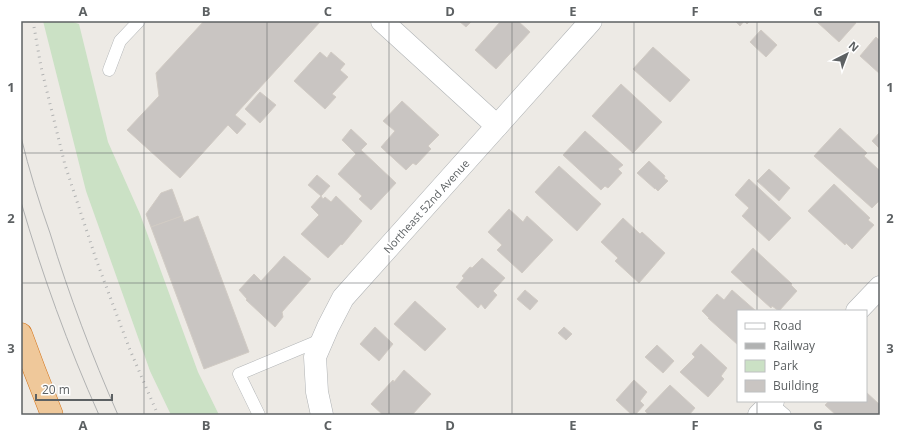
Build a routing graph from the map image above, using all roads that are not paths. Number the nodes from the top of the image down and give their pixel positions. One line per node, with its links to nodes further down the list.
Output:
1 (140, 21): 4 (lane)
2 (382, 21): 5 (street)
3 (591, 21): 5 (street, Northeast 52nd Avenue)
4 (109, 70)
5 (497, 126): 9 (street, Northeast 52nd Avenue)
6 (880, 287): 7 (street)
7 (858, 310)
8 (21, 334): 10 (highway)
9 (323, 339): 11 (lane); 12 (street, Northeast 52nd Avenue)
10 (52, 415)
11 (259, 415)
12 (322, 415)

